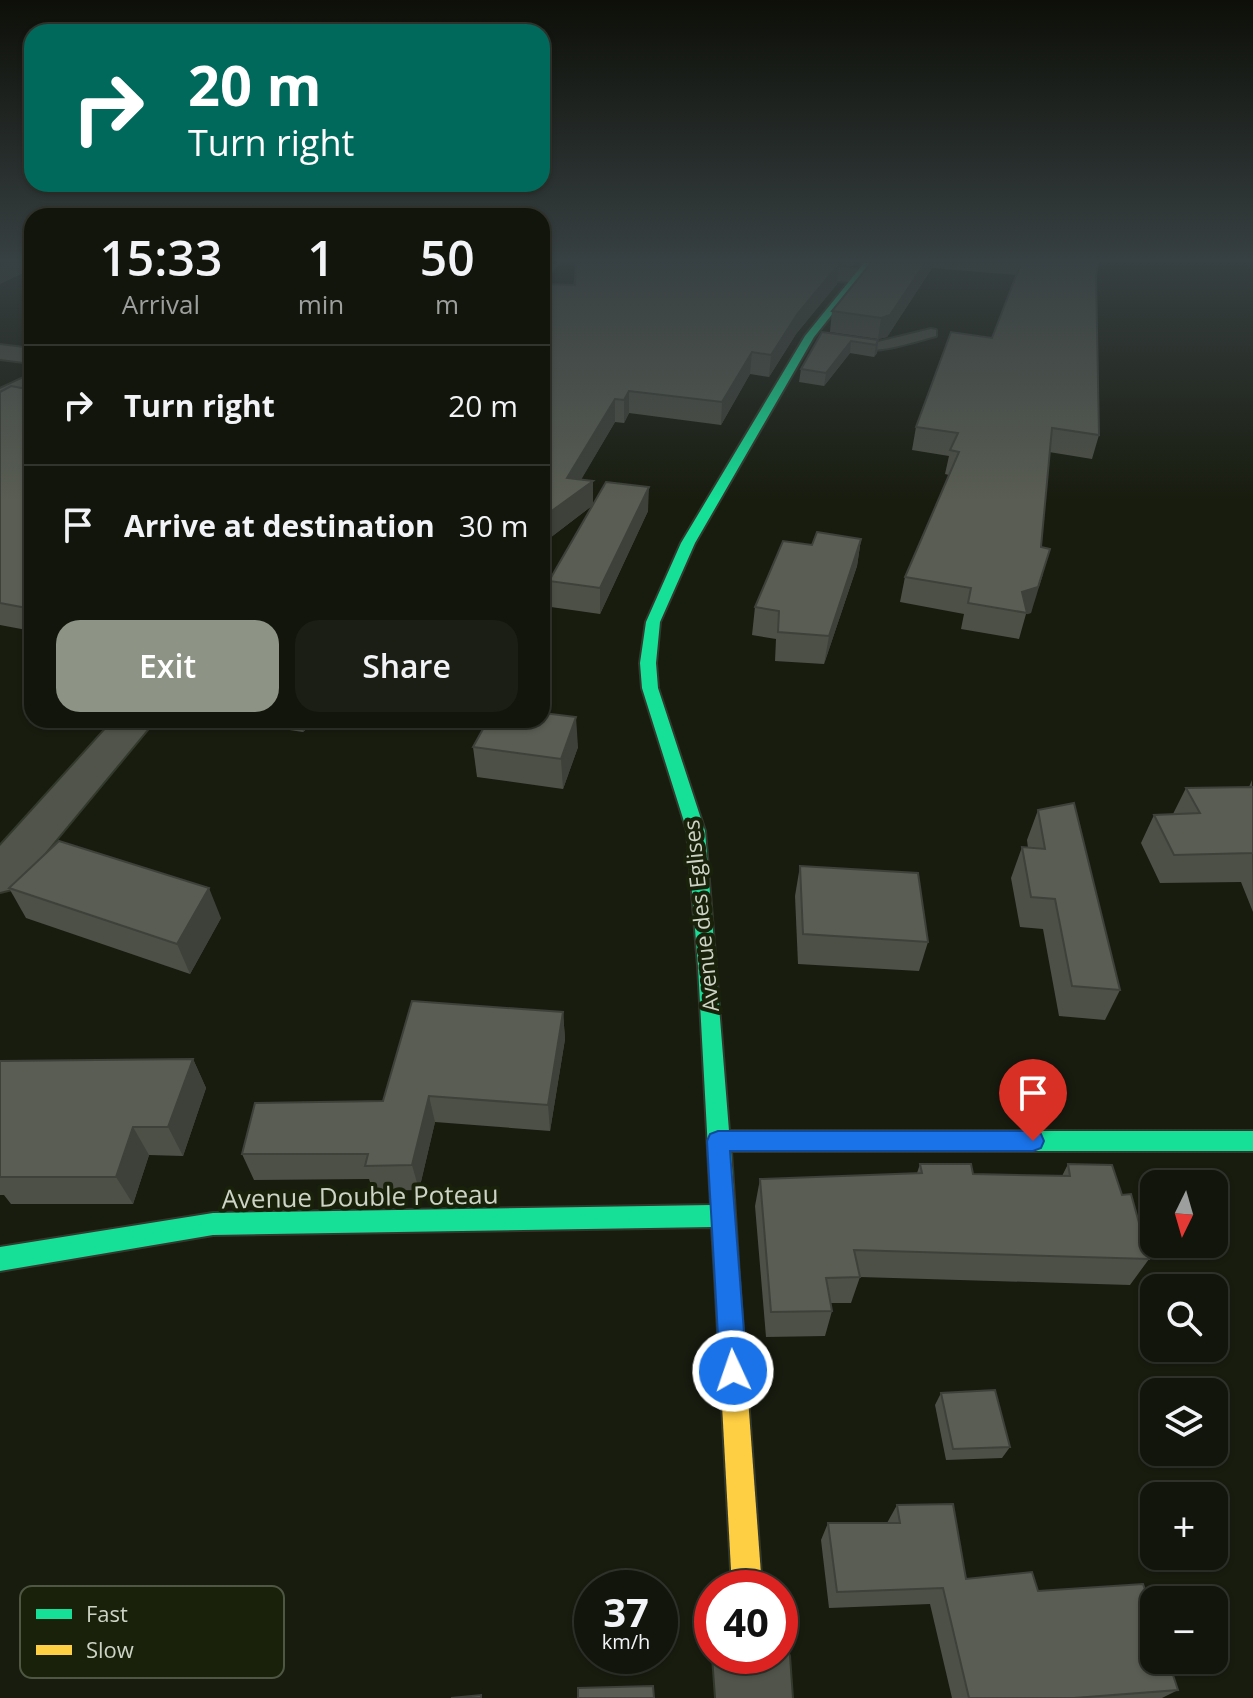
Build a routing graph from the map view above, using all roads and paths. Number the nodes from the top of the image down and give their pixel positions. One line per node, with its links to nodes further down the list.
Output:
1 (821, 342): 10 (street, Avenue des Eglises)
2 (853, 342): 3 (lane)
3 (893, 342)
4 (0, 352): 5 (street)
5 (24, 355)
6 (24, 386): 7 (street)
7 (0, 400)
8 (129, 728): 9 (street)
9 (0, 876)
10 (718, 1141): 11 (street); 12 (street, Avenue des Eglises)
11 (1253, 1141)
12 (724, 1216): 13 (street, Avenue Double Poteau); 14 (street, Avenue des Eglises)
13 (0, 1259)
14 (746, 1570)
15 (752, 1674): 16 (street)
16 (754, 1698)

